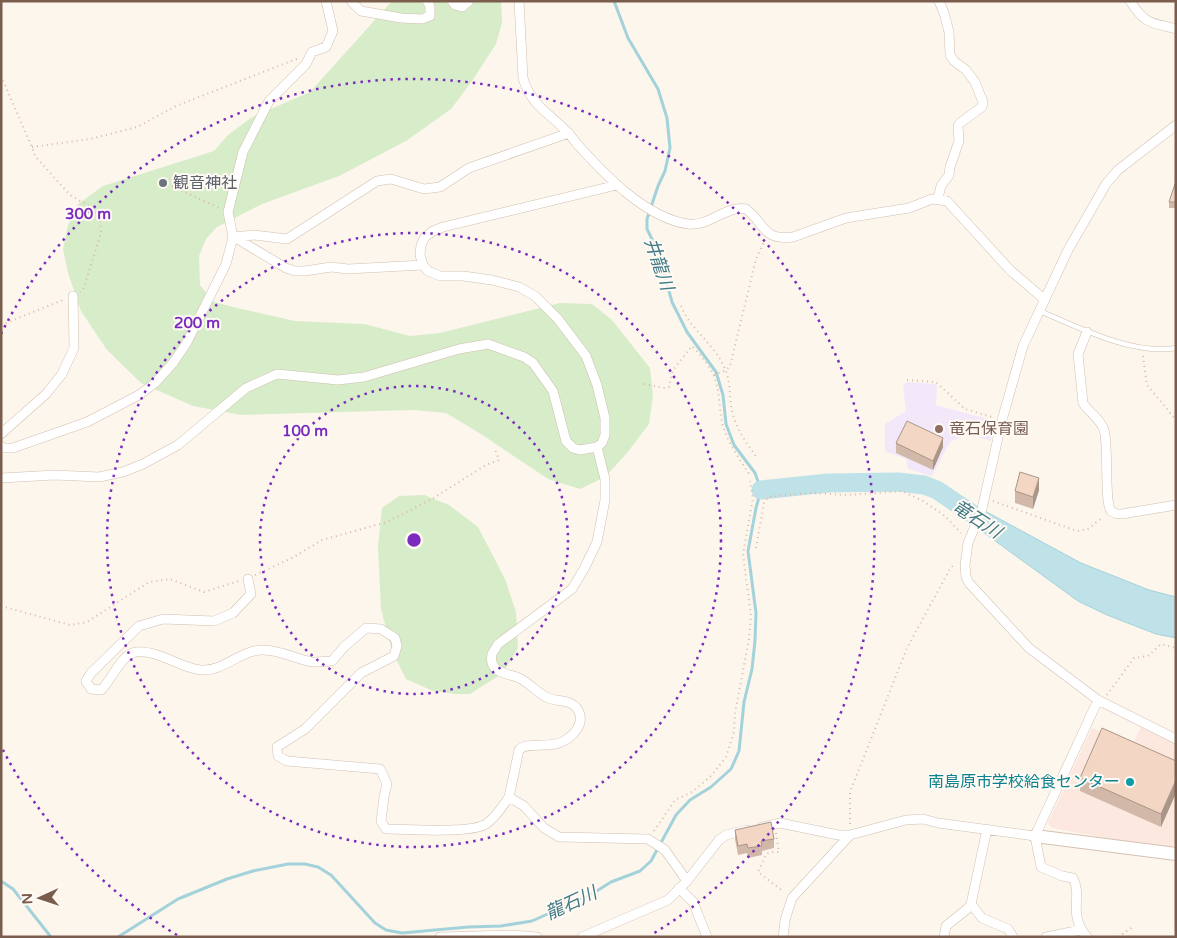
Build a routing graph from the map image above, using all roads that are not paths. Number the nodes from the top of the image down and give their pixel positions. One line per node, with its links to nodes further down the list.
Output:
1 (326, 1): 14 (street)
2 (352, 1): 3 (street)
3 (427, 1)
4 (452, 1): 5 (street)
5 (469, 1)
6 (519, 1): 11 (street)
7 (939, 1): 13 (street)
8 (1130, 1): 9 (street)
9 (1176, 29)
10 (1174, 128): 17 (street)
11 (569, 133): 12 (street); 14 (street)
12 (616, 185): 13 (street); 15 (street)
13 (938, 198): 17 (street)
14 (234, 236): 15 (street); 22 (street)
15 (423, 265): 23 (street)
16 (73, 296): 21 (street)
17 (1045, 300): 18 (street)
18 (1040, 310): 19 (lane); 27 (street)
19 (1088, 332): 20 (lane); 25 (street)
20 (1176, 348)
21 (1, 434)
22 (1, 446)
23 (597, 448): 24 (street); 29 (street)
24 (1, 478)
25 (1176, 505)
26 (248, 579): 29 (street)
27 (1100, 701): 28 (street); 32 (street)
28 (1176, 739)
29 (509, 797): 34 (street)
30 (987, 829): 31 (street); 32 (street); 36 (street)
31 (850, 835): 34 (street); 42 (street)
32 (1035, 836): 33 (street); 37 (street)
33 (1176, 854)
34 (687, 881): 35 (street)
35 (679, 888): 40 (street); 41 (street)
36 (971, 904): 43 (street); 44 (street)
37 (1084, 933): 45 (street)
38 (440, 937): 39 (street)
39 (537, 937)
40 (582, 937)
41 (707, 937)
42 (783, 937)
43 (944, 937)
44 (1013, 937)
45 (1046, 937)

